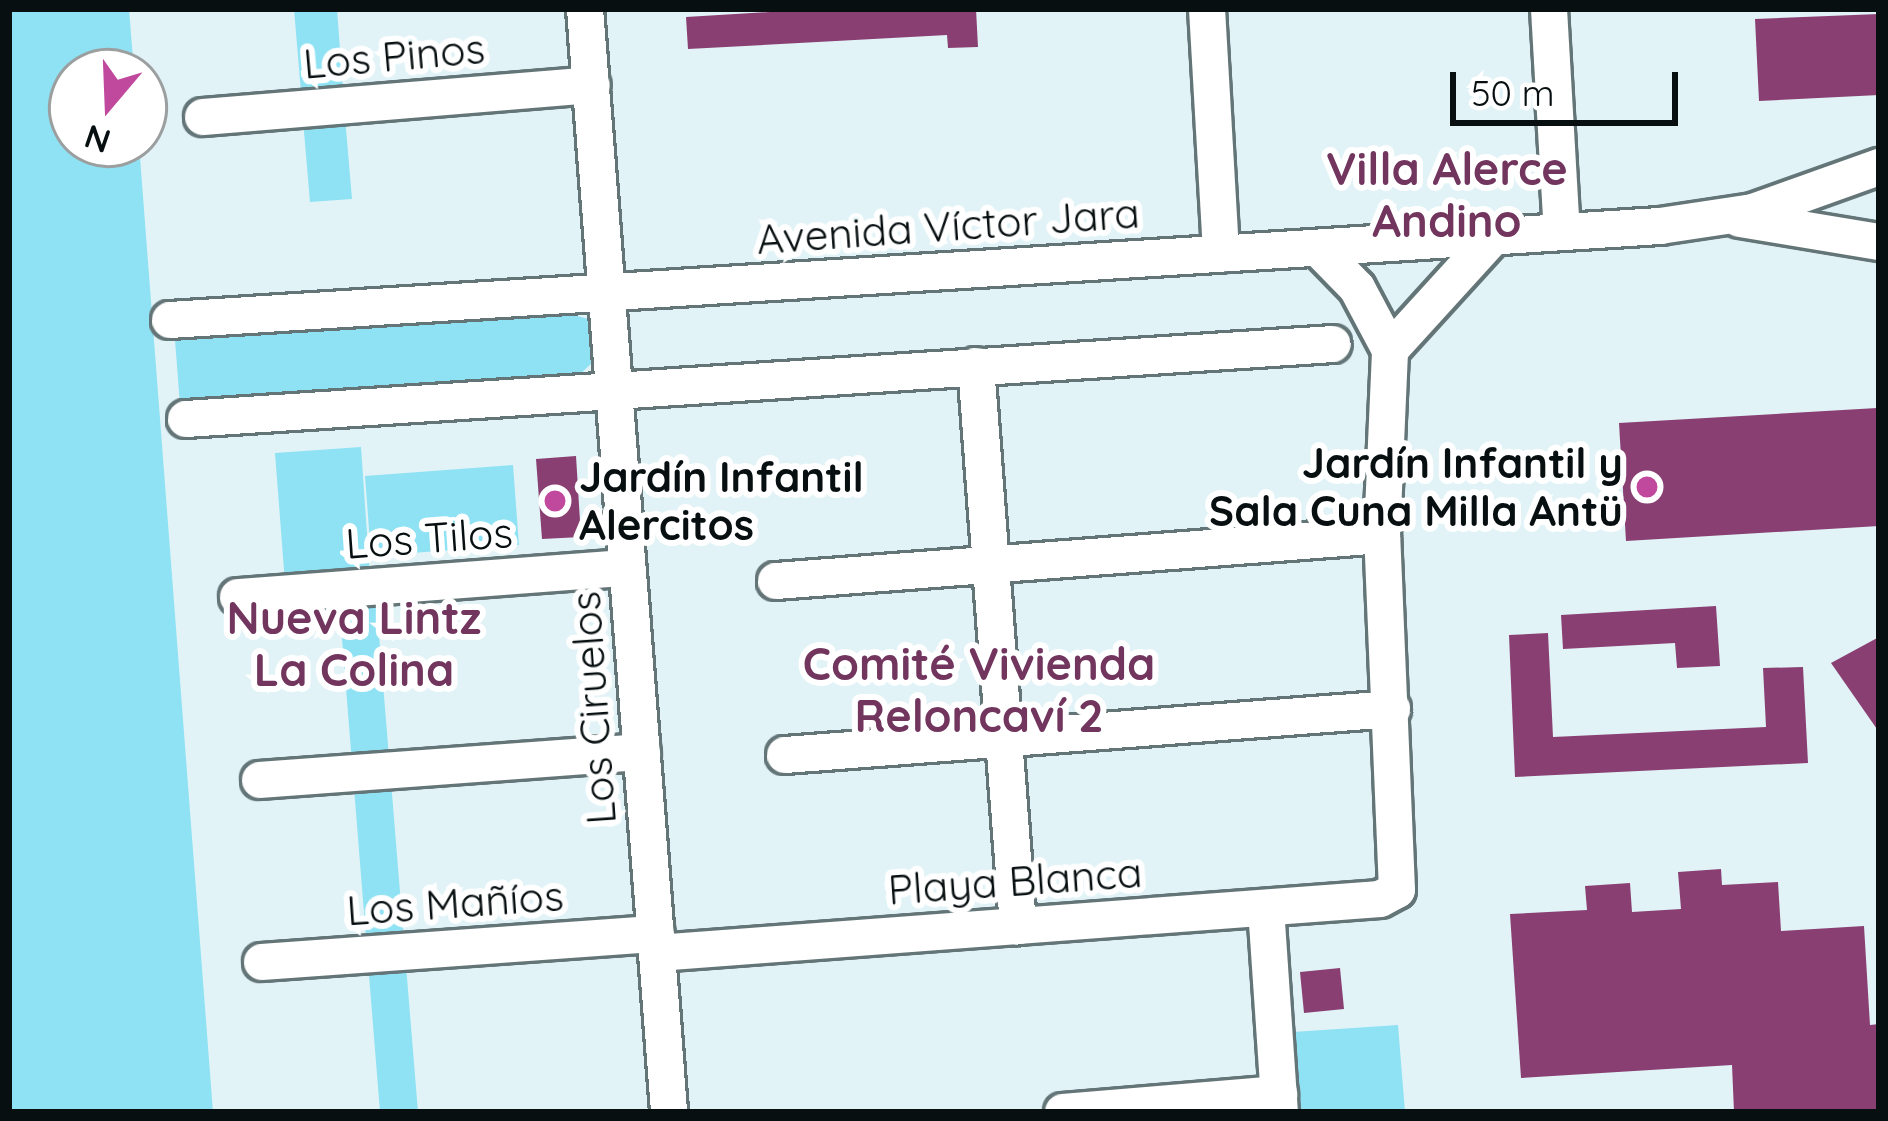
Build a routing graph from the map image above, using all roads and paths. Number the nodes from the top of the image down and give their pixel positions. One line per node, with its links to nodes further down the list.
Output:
1 (585, 9): 4 (street, Los Ciruelos)
2 (1208, 9): 12 (street)
3 (1550, 9): 8 (street)
4 (592, 85): 5 (street, Los Pinos); 13 (street, Los Ciruelos)
5 (203, 117)
6 (1879, 166): 7 (street, Avenida Víctor Jara)
7 (1742, 215): 8 (street, Avenida Víctor Jara); 10 (street, Avenida Víctor Jara)
8 (1562, 232): 9 (street, Avenida Víctor Jara)
9 (1492, 237): 11 (street, Avenida Víctor Jara); 16 (street)
10 (1879, 242)
11 (1318, 248): 12 (street, Avenida Víctor Jara); 16 (street)
12 (1221, 254): 13 (street, Avenida Víctor Jara)
13 (605, 293): 14 (street, Avenida Víctor Jara); 18 (street, Los Ciruelos)
14 (170, 320)
15 (1333, 344): 17 (street)
16 (1390, 350): 20 (street)
17 (976, 366): 18 (street); 21 (street)
18 (614, 388): 19 (street); 22 (street, Los Ciruelos)
19 (186, 419)
20 (1382, 535): 21 (street); 25 (street)
21 (990, 566): 23 (street); 26 (street)
22 (627, 568): 24 (street, Los Tilos); 27 (street, Los Ciruelos)
23 (776, 581)
24 (238, 597)
25 (1392, 709): 26 (street); 30 (street, Playa Blanca)
26 (1004, 739): 28 (street); 31 (street)
27 (642, 752): 29 (street); 32 (street, Los Ciruelos)
28 (785, 755)
29 (260, 780)
30 (1265, 908): 31 (street, Playa Blanca); 34 (street)
31 (1018, 926): 32 (street, Playa Blanca)
32 (656, 943): 33 (street, Los Mañíos); 35 (street, Los Ciruelos)
33 (262, 962)
34 (1280, 1103): 36 (street)
35 (669, 1112)
36 (1063, 1112)

